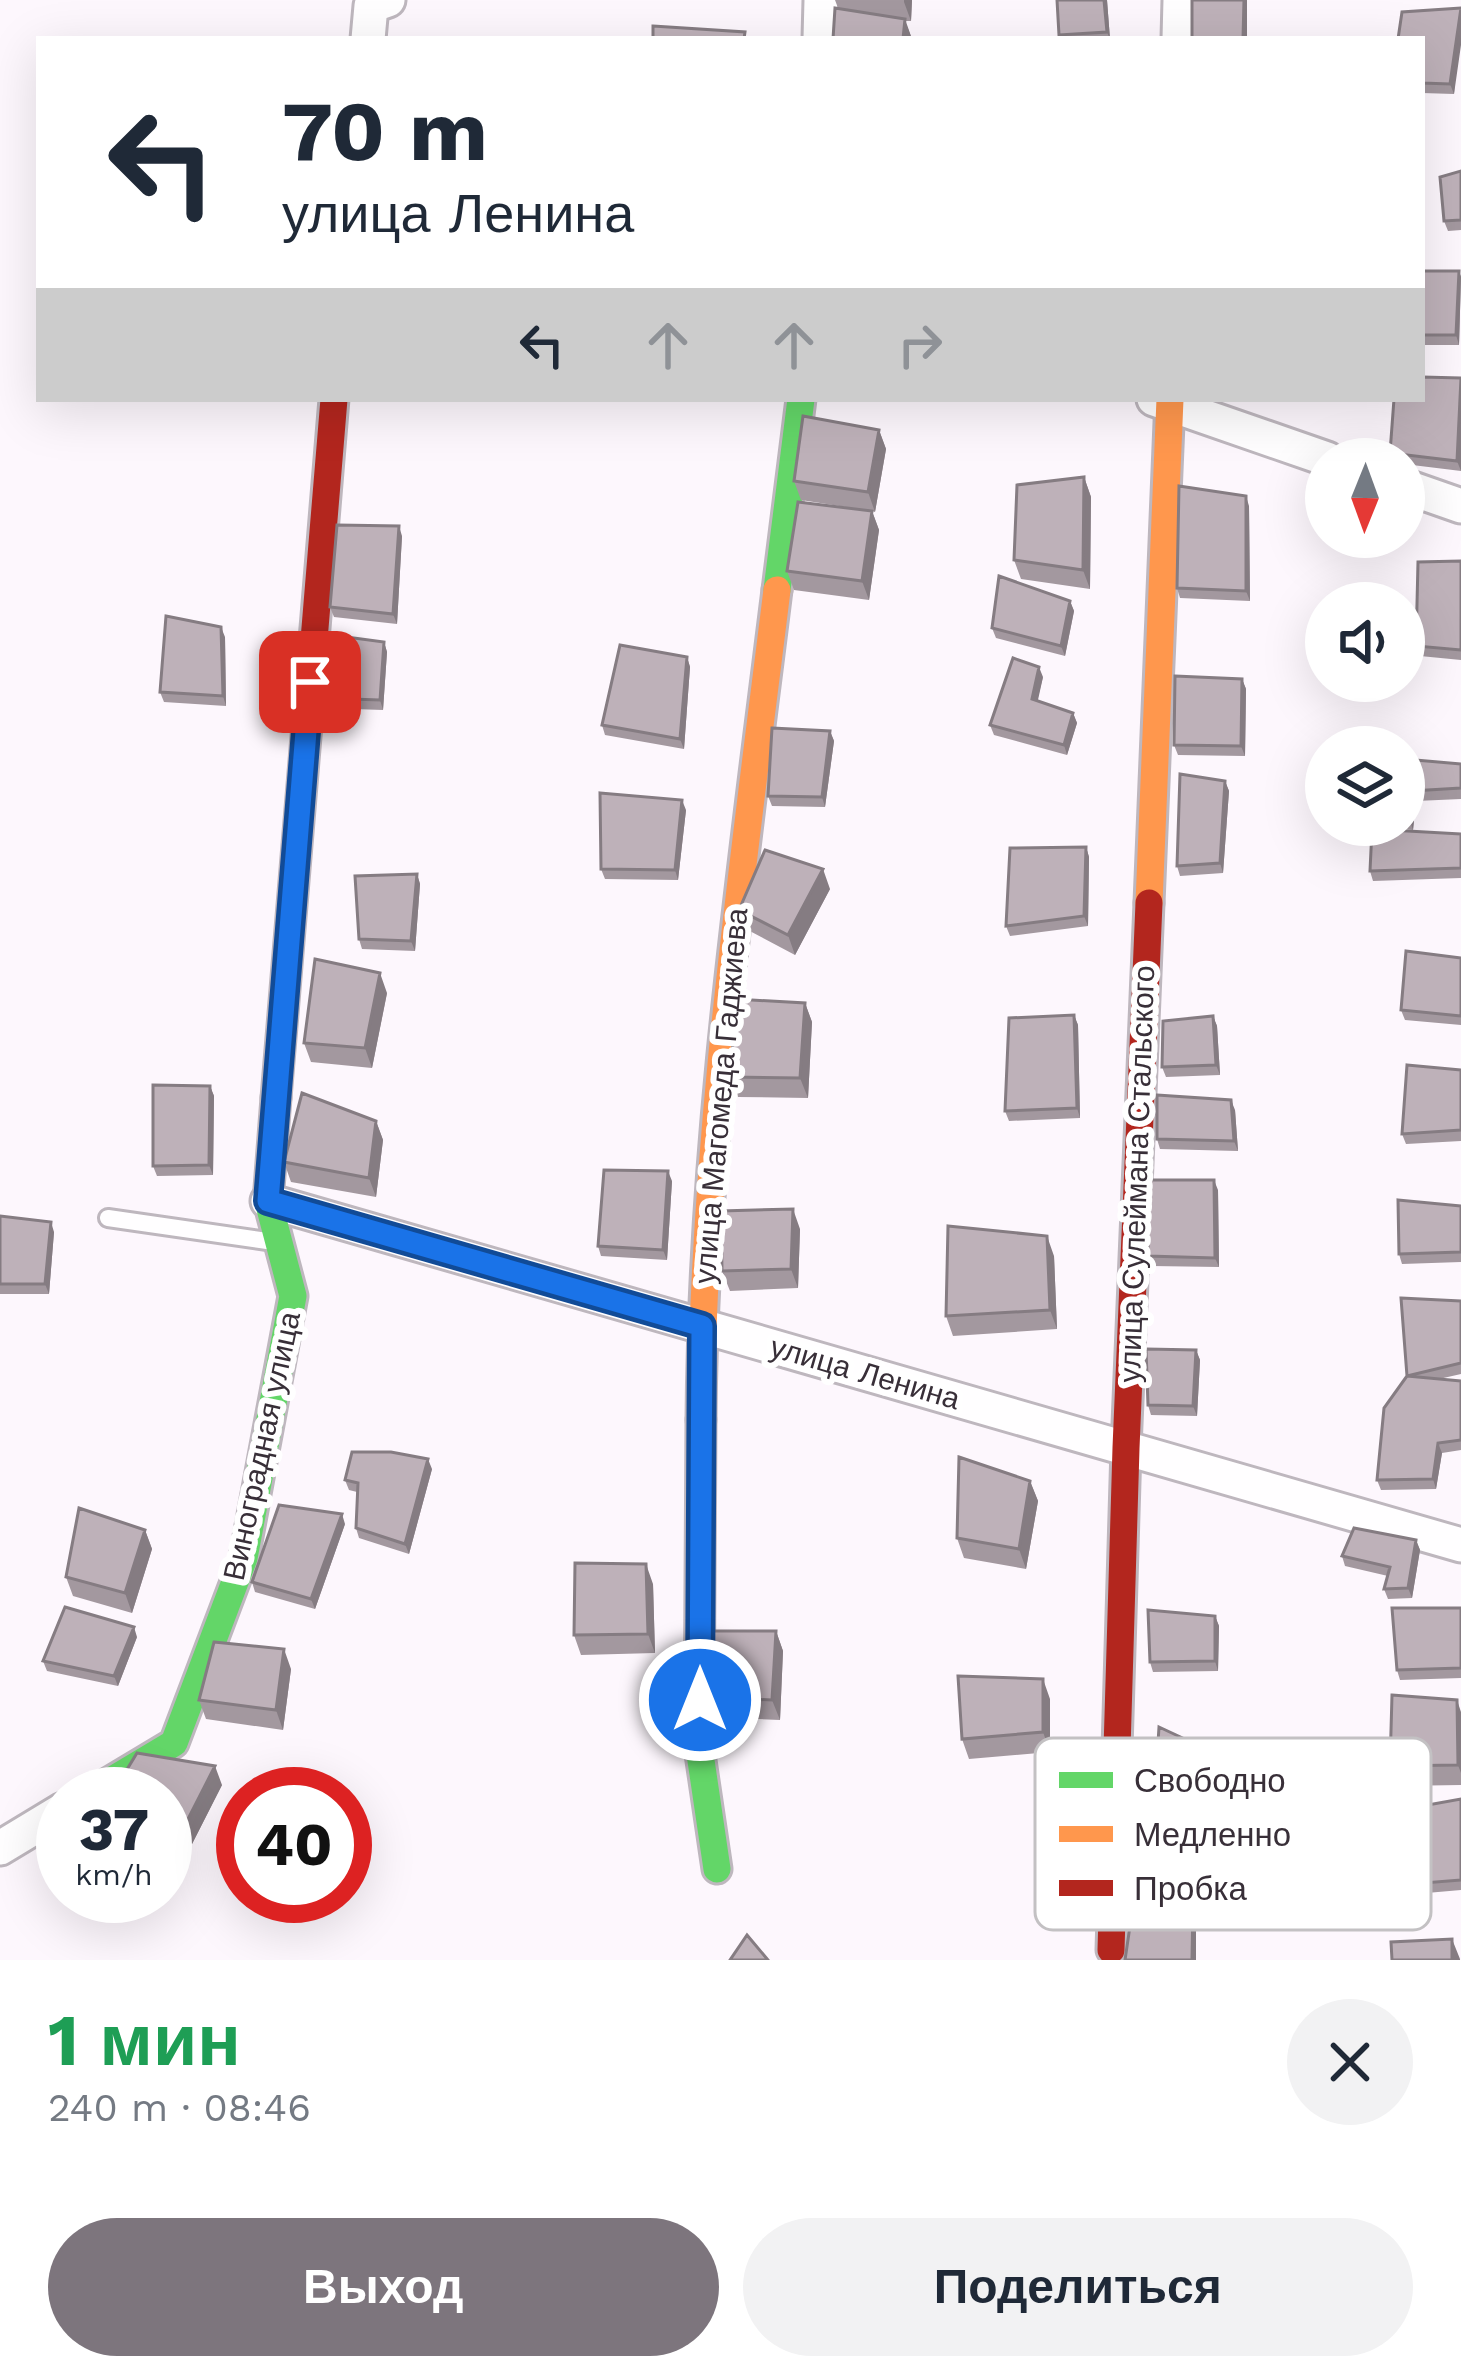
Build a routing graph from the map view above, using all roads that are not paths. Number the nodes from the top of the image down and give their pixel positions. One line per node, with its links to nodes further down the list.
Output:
1 (388, 0): 4 (street)
2 (821, 0): 5 (street)
3 (1180, 0): 6 (street)
4 (368, 36)
5 (820, 36)
6 (1179, 36)
7 (334, 402): 14 (street, Виноградная улица)
8 (801, 402): 17 (street, улица Магомеда Гаджиева)
9 (1165, 402): 18 (street, улица Сулеймана Стальского)
10 (1168, 402): 11 (street)
11 (1305, 451)
12 (1425, 493): 13 (street)
13 (1461, 506)
14 (268, 1201): 16 (street, Виноградная улица); 17 (street, улица Ленина)
15 (108, 1218): 16 (lane)
16 (279, 1242): 21 (street, Виноградная улица)
17 (702, 1326): 18 (street, улица Ленина); 24 (street, улица Магомеда Гаджиева)
18 (1126, 1448): 19 (street, улица Ленина); 20 (street, улица Сулеймана Стальского)
19 (1461, 1545)
20 (1117, 1738)
21 (134, 1767)
22 (36, 1826): 23 (street)
23 (0, 1848)
24 (717, 1868)
25 (1112, 1930): 26 (street, улица Сулеймана Стальского)
26 (1111, 1949)

